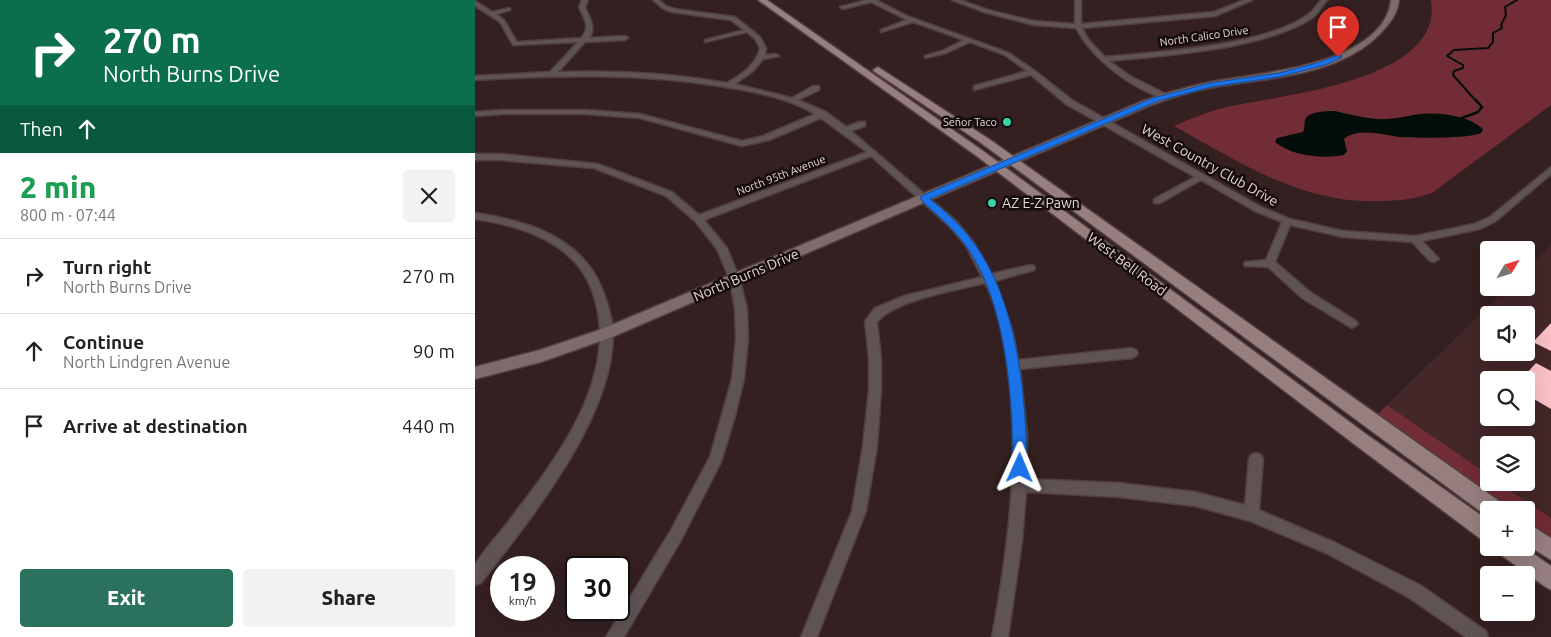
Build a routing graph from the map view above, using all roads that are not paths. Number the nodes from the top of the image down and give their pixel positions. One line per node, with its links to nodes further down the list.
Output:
1 (595, 0): 12 (street)
2 (657, 0): 18 (street)
3 (762, 0): 48 (main road, West Bell Road)
4 (776, 0): 48 (main road, West Bell Road)
5 (873, 0): 14 (street); 19 (street, West Country Club Drive)
6 (955, 0): 20 (street)
7 (1078, 0): 8 (street); 20 (street)
8 (1085, 0)
9 (1249, 0): 20 (street)
10 (1324, 0): 32 (street, North Calico Drive)
11 (1395, 0): 39 (street, North Burns Drive)
12 (585, 1): 24 (street)
13 (475, 3): 17 (street)
14 (843, 7)
15 (508, 9): 17 (street)
16 (718, 9): 18 (street)
17 (493, 13): 24 (street)
18 (711, 14): 21 (street)
19 (911, 21): 22 (street); 25 (street, West Country Club Drive)
20 (1079, 26): 32 (street)
21 (749, 30): 26 (street); 30 (street)
22 (883, 31)
23 (625, 38): 24 (street)
24 (585, 40): 34 (street)
25 (968, 40): 28 (street, West Country Club Drive); 31 (street)
26 (707, 41)
27 (1015, 52): 28 (street)
28 (1007, 54): 33 (street, West Country Club Drive)
29 (776, 56): 30 (street)
30 (761, 57): 36 (street)
31 (927, 58)
32 (1104, 59): 39 (street)
33 (1033, 72): 38 (street); 43 (street, West Country Club Drive)
34 (553, 73): 35 (street); 36 (street)
35 (475, 78)
36 (729, 85): 40 (street)
37 (816, 88): 40 (street)
38 (977, 88)
39 (1165, 97): 43 (street, North Burns Drive)
40 (793, 100): 42 (street)
41 (475, 114): 42 (street)
42 (823, 114): 45 (street)
43 (1103, 121): 48 (street, North Burns Drive); 50 (street, West Country Club Drive)
44 (862, 124): 45 (street)
45 (845, 130): 46 (street)
46 (872, 153): 51 (street); 54 (street, North 95th Avenue)
47 (475, 157): 54 (street)
48 (1005, 164): 51 (street, North Burns Drive); 70 (main road, West Bell Road); 72 (main road, West Bell Road)
49 (1551, 170): 56 (street, West Country Club Drive)
50 (1201, 177): 52 (street); 55 (street, West Country Club Drive)
51 (924, 198): 61 (street); 62 (street, North Burns Drive)
52 (1157, 201)
53 (475, 216): 64 (street)
54 (698, 219): 62 (street)
55 (1287, 222): 56 (street, West Country Club Drive); 58 (street)
56 (1415, 240): 57 (street)
57 (1433, 259)
58 (1270, 263): 59 (street); 63 (street)
59 (1249, 264)
60 (1030, 268): 61 (street)
61 (988, 277): 66 (street); 81 (street)
62 (735, 280): 64 (street, North Burns Drive); 80 (street)
63 (1352, 324)
64 (607, 333): 67 (street, North Burns Drive); 78 (street)
65 (1132, 353): 66 (street)
66 (1013, 365): 69 (street)
67 (475, 373)
68 (1256, 459): 71 (street)
69 (1019, 485): 71 (street); 82 (street)
70 (1482, 501)
71 (1251, 514): 83 (street)
72 (1480, 526)
73 (1535, 538): 74 (main road)
74 (1551, 550)
75 (1519, 556): 79 (main road)
76 (1530, 556): 77 (main road)
77 (1551, 568)
78 (475, 576)
79 (1551, 579)
80 (614, 637)
81 (809, 637)
82 (1000, 637)
83 (1480, 637)

